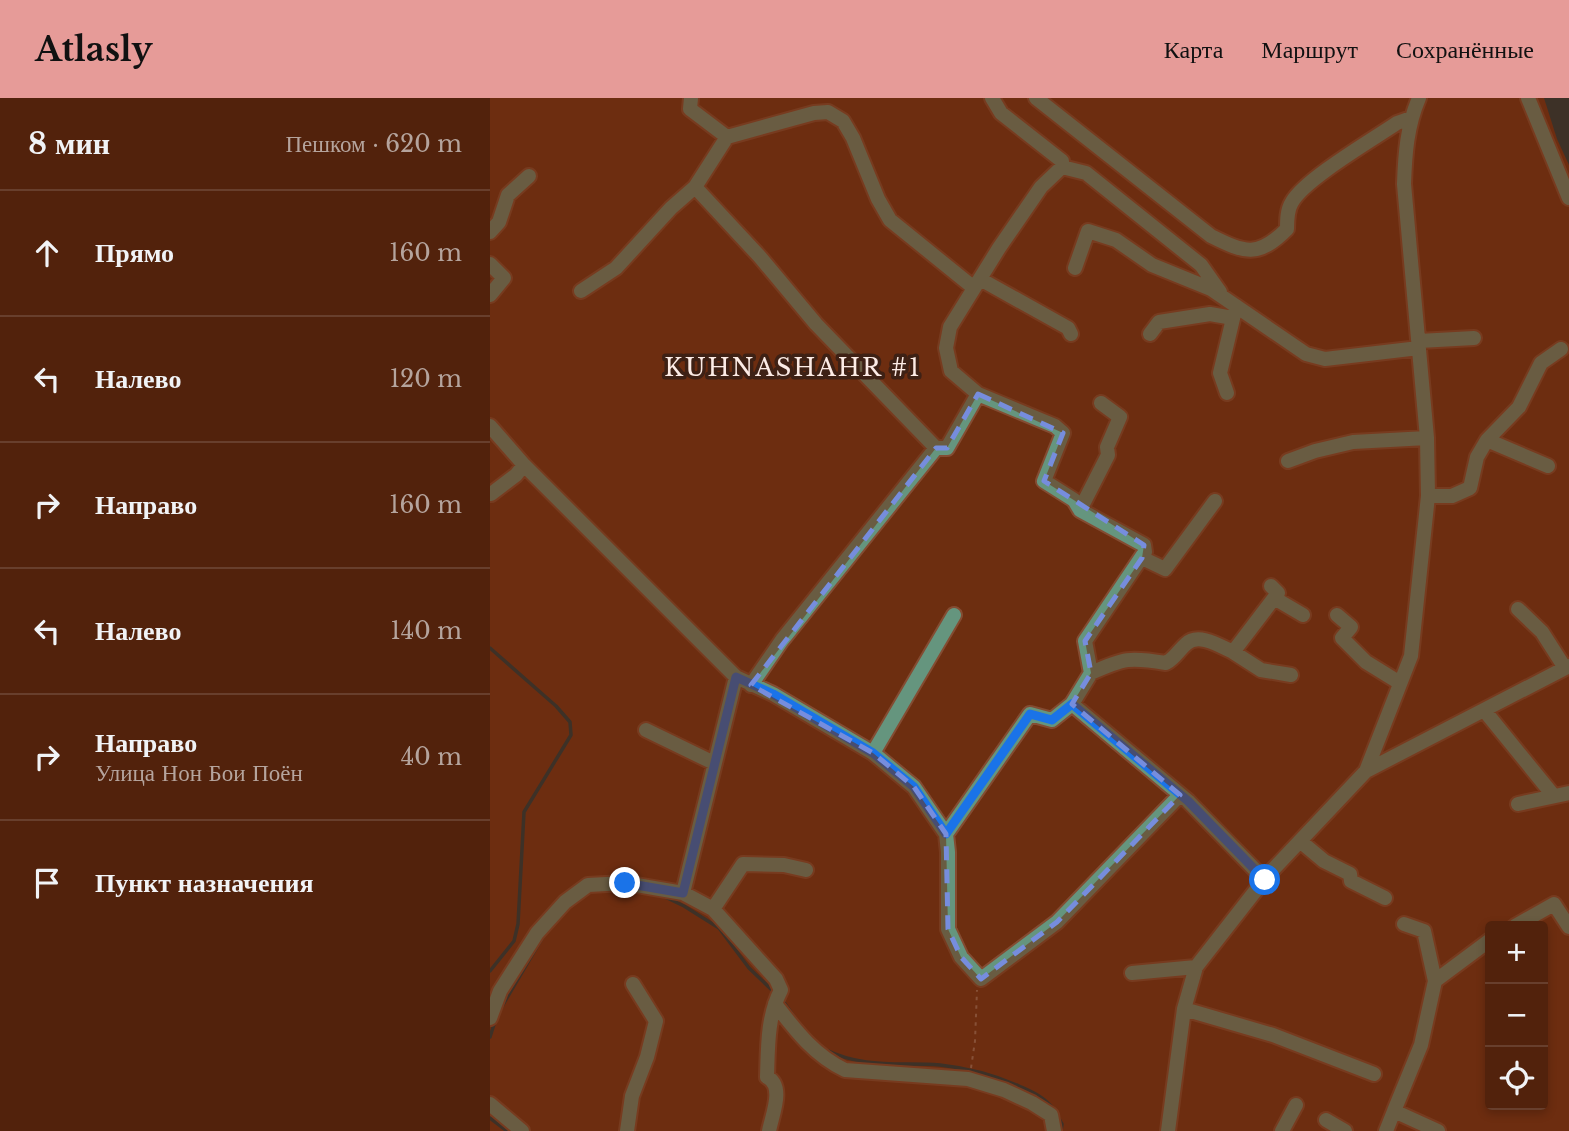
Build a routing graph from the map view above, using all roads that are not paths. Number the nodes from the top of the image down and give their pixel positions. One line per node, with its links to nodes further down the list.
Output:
1 (691, 98): 7 (street)
2 (992, 98): 8 (street)
3 (1036, 98): 6 (street)
4 (1419, 98): 6 (street)
5 (1528, 98): 11 (street)
6 (1410, 118): 22 (street)
7 (727, 137): 10 (street); 15 (street)
8 (1062, 167): 15 (street); 18 (street)
9 (529, 176): 12 (street)
10 (695, 187): 16 (street); 30 (street)
11 (1569, 198)
12 (490, 232)
13 (490, 264): 17 (street)
14 (1075, 268): 18 (street)
15 (977, 283): 19 (street); 25 (street)
16 (581, 291)
17 (490, 295)
18 (1231, 307): 20 (street); 22 (street); 24 (street)
19 (1071, 334)
20 (1150, 334)
21 (1474, 338): 22 (street)
22 (1419, 344): 28 (street)
23 (1561, 349): 29 (street)
24 (1227, 393)
25 (978, 394): 30 (street); 37 (street)
26 (1101, 403): 37 (street)
27 (490, 426): 32 (street)
28 (1427, 438): 31 (street); 35 (street)
29 (1488, 440): 33 (street); 35 (street)
30 (936, 449): 49 (street)
31 (1288, 461)
32 (524, 465): 34 (street); 47 (street)
33 (1548, 466)
34 (491, 494)
35 (1428, 496): 48 (street)
36 (1215, 501): 38 (street)
37 (1080, 510): 38 (street)
38 (1142, 558): 45 (street)
39 (1518, 609): 44 (street)
40 (954, 615): 53 (street)
41 (1303, 615): 43 (street)
42 (1337, 615): 48 (street)
43 (1233, 652): 45 (street); 46 (street)
44 (1567, 667): 51 (street)
45 (1091, 673): 50 (street)
46 (1291, 675)
47 (736, 677): 49 (street); 54 (street)
48 (1400, 683): 55 (street)
49 (751, 685): 53 (street)
50 (1072, 704): 57 (street); 60 (street)
51 (1484, 710): 55 (street); 58 (street)
52 (646, 730): 54 (street)
53 (873, 753): 60 (street)
54 (714, 763): 64 (street)
55 (1366, 771): 61 (street)
56 (1569, 793): 58 (street)
57 (1180, 795): 60 (street); 63 (street)
58 (1553, 795): 59 (street)
59 (1518, 804)
60 (946, 834)
61 (1300, 841): 63 (street); 65 (street)
62 (806, 870): 66 (street)
63 (1265, 880): 71 (street)
64 (683, 893): 66 (street); 77 (street)
65 (1385, 898)
66 (713, 909): 75 (street)
67 (1524, 921): 69 (street)
68 (1404, 924): 73 (street)
69 (1569, 927)
70 (1485, 944): 73 (street)
71 (1196, 967): 72 (street); 76 (street)
72 (1132, 972)
73 (1435, 981): 81 (street)
74 (632, 984): 84 (street)
75 (778, 998): 85 (street); 86 (street)
76 (1184, 1009): 78 (street); 87 (street)
77 (490, 1018)
78 (1374, 1074)
79 (490, 1104): 83 (street)
80 (1296, 1105): 88 (street)
81 (1394, 1111): 90 (street); 91 (street)
82 (1326, 1119): 89 (street)
83 (522, 1131)
84 (628, 1131)
85 (769, 1131)
86 (1054, 1131)
87 (1167, 1131)
88 (1282, 1131)
89 (1345, 1131)
90 (1386, 1131)
91 (1438, 1131)

